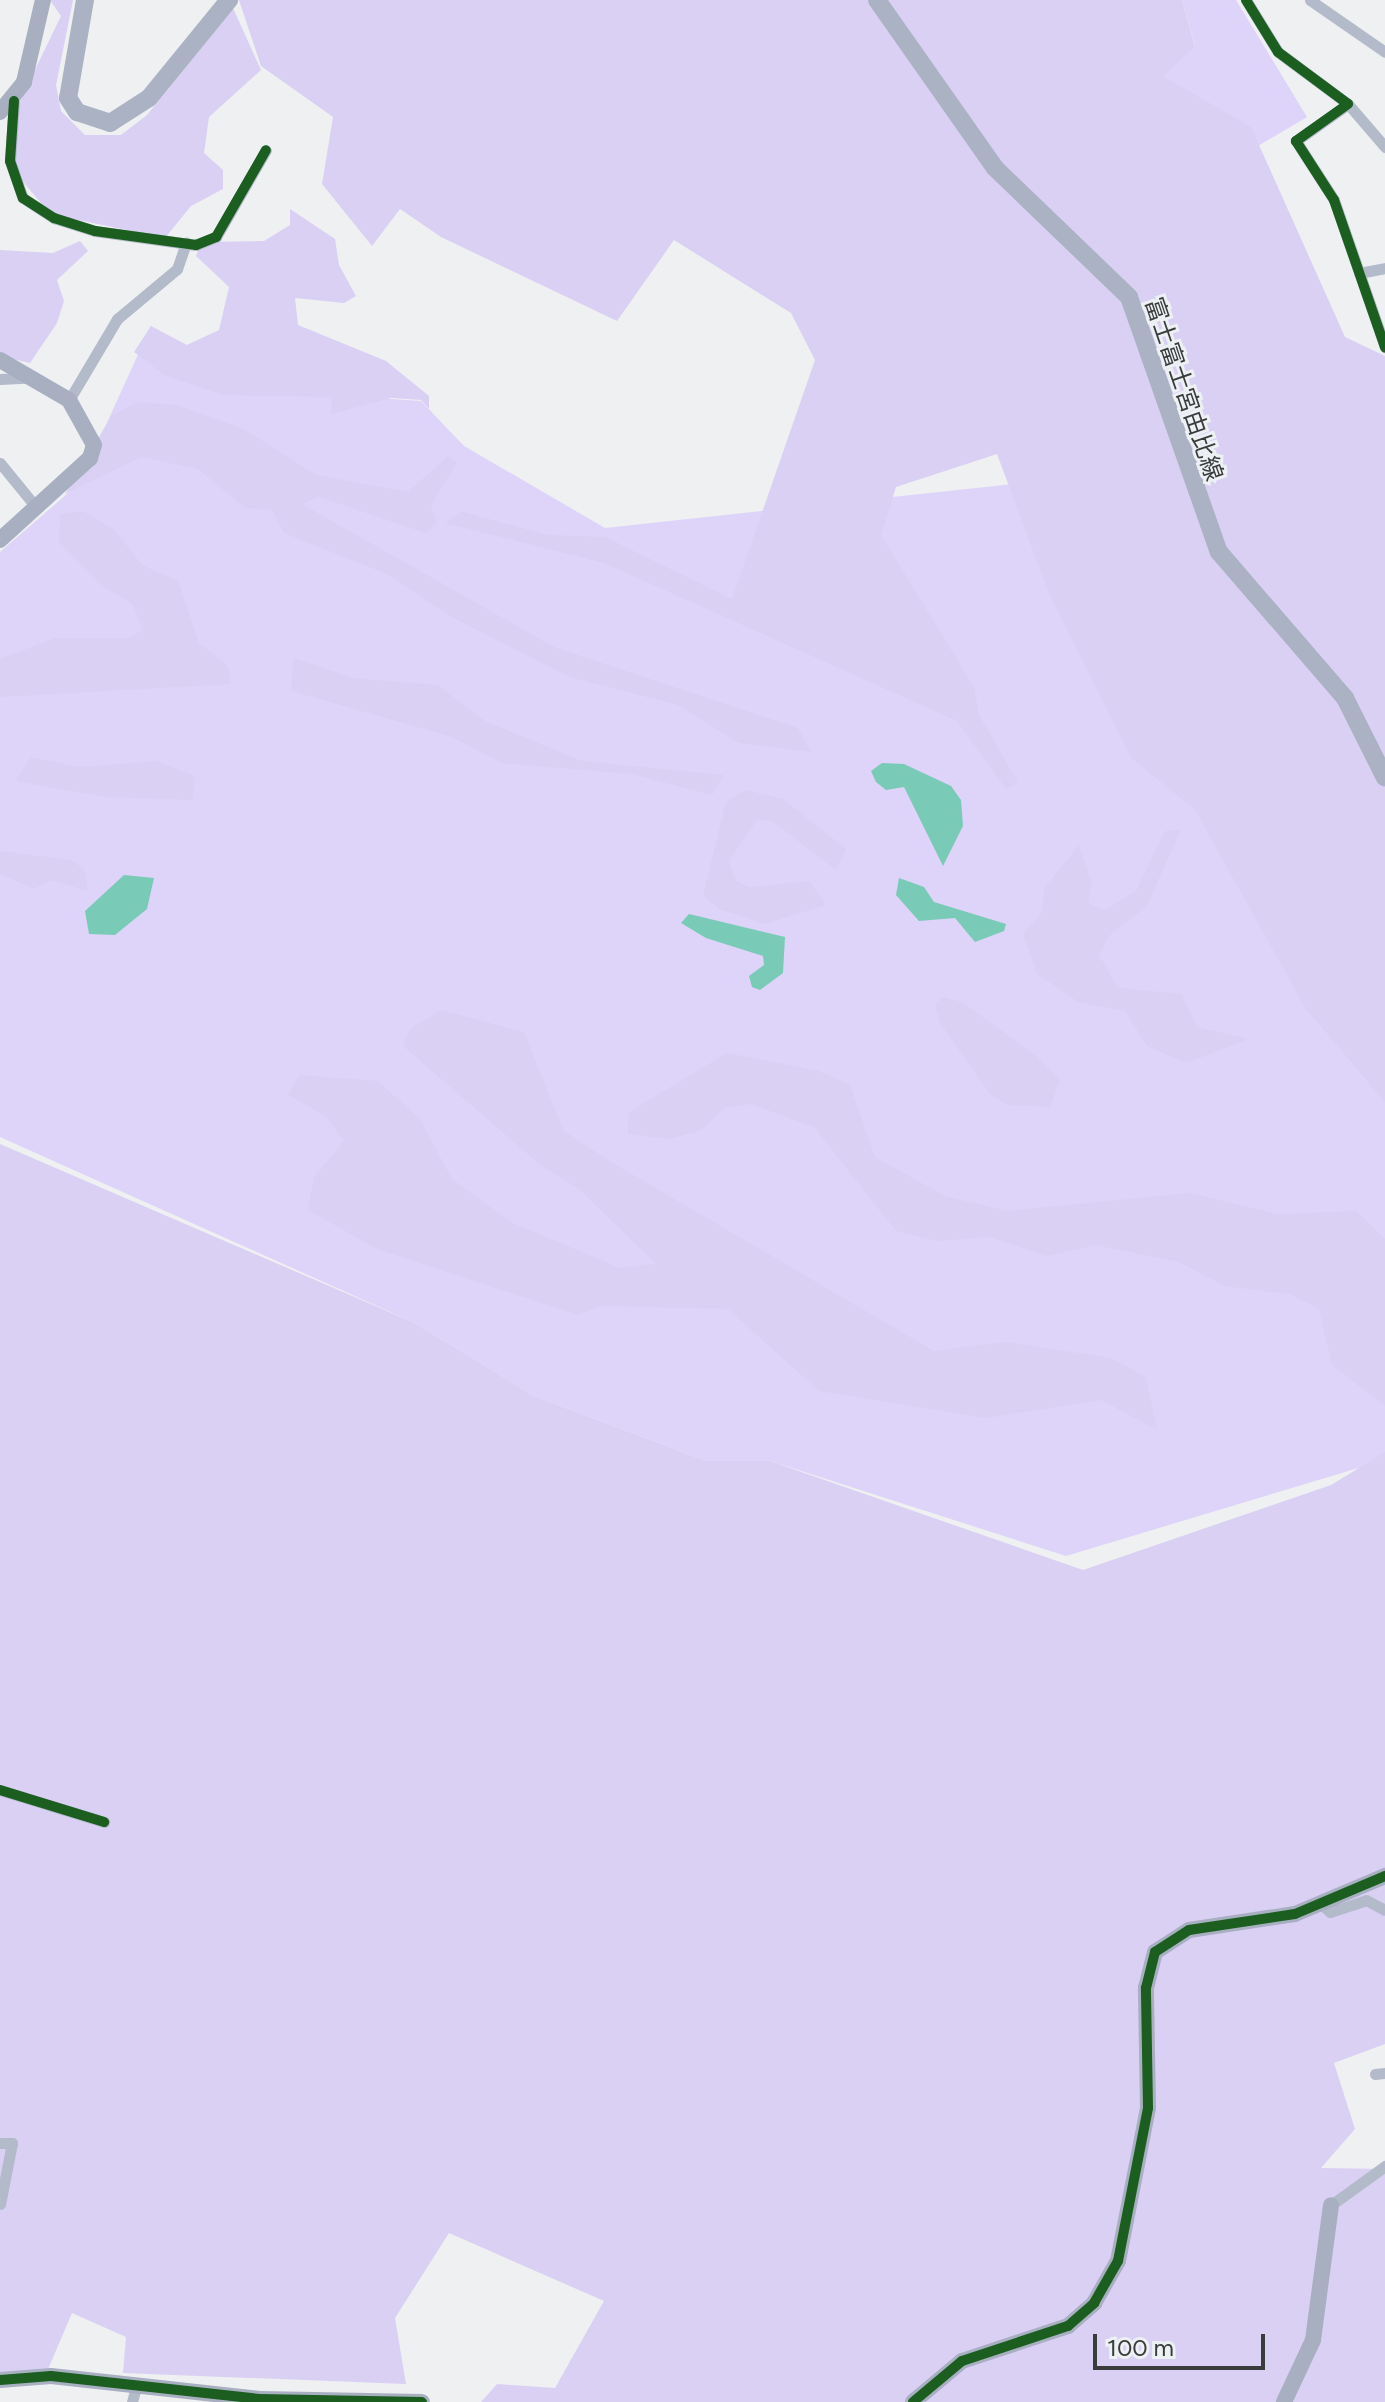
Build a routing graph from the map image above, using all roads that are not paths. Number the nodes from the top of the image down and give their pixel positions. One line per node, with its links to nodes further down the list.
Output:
1 (43, 0): 9 (street)
2 (85, 0): 3 (main road)
3 (229, 0)
4 (877, 0): 26 (main road, 富士富士宮由比線)
5 (1246, 0): 10 (street)
6 (1310, 0): 7 (street)
7 (1332, 4): 8 (street)
8 (1385, 52)
9 (14, 101): 11 (street); 14 (street)
10 (1348, 104): 12 (street); 16 (street)
11 (0, 112)
12 (1385, 147)
13 (266, 150): 14 (street)
14 (186, 243): 22 (street)
15 (1385, 268): 16 (street)
16 (1359, 273): 17 (street)
17 (1380, 331): 18 (street)
18 (1385, 347)
19 (0, 360): 20 (street)
20 (36, 376): 21 (street); 22 (street)
21 (0, 379)
22 (69, 400): 24 (street)
23 (0, 463): 24 (street)
24 (36, 507): 25 (street)
25 (0, 540)
26 (1385, 778)
27 (0, 1790): 28 (street)
28 (104, 1822)
29 (1385, 1876): 30 (street)
30 (1321, 1904): 31 (street); 40 (street)
31 (1385, 1910)
32 (0, 2143): 34 (street)
33 (1385, 2166): 35 (street)
34 (0, 2204)
35 (1331, 2205): 41 (street)
36 (0, 2380): 37 (street)
37 (137, 2383): 38 (street); 39 (street)
38 (132, 2402)
39 (422, 2402)
40 (913, 2402)
41 (1284, 2402)

